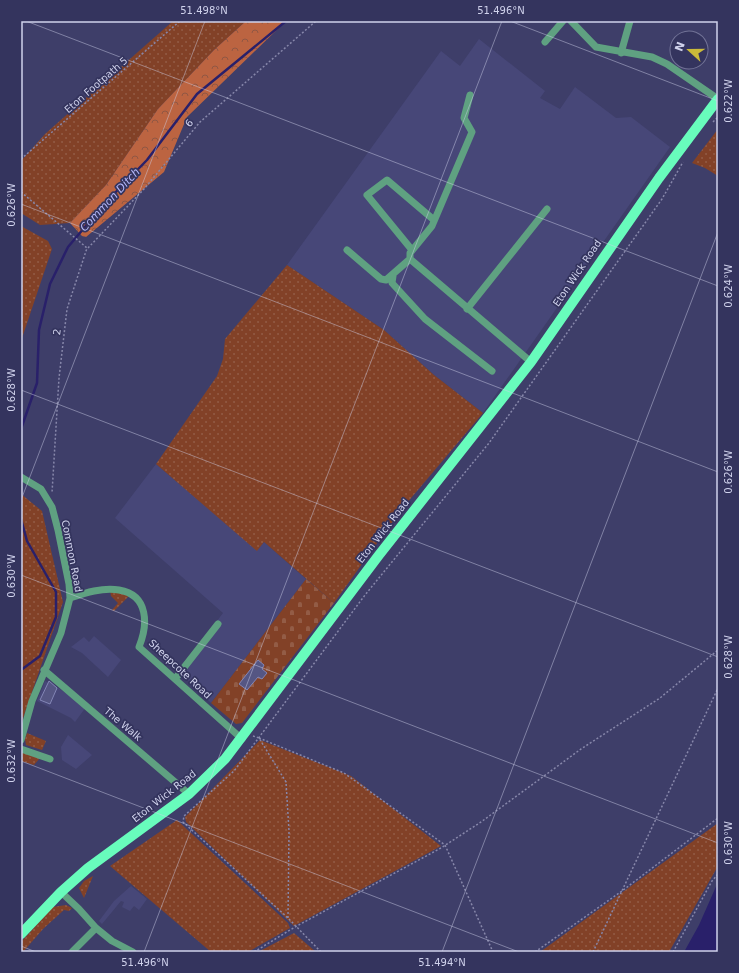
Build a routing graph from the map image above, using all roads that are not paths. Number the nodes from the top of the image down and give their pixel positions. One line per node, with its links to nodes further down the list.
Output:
1 (563, 21): 4 (street)
2 (571, 21): 5 (street)
3 (630, 21): 5 (street)
4 (545, 42)
5 (621, 52): 7 (street)
6 (470, 95): 9 (street)
7 (718, 99): 15 (main road, Eton Wick Road)
8 (547, 209): 14 (street)
9 (434, 220): 11 (street); 11 (street)
10 (347, 250): 13 (street)
11 (412, 250): 12 (street)
12 (410, 259): 13 (street); 14 (street)
13 (393, 276): 16 (street)
14 (467, 309): 15 (street)
15 (531, 362): 22 (main road, Eton Wick Road)
16 (492, 371)
17 (21, 477): 18 (street, Common Road)
18 (70, 598): 20 (street, Common Road); 21 (street, Sheepcote Road)
19 (218, 624): 21 (street)
20 (44, 670): 23 (street, Common Road); 26 (street, The Walk)
21 (175, 679): 22 (street, Sheepcote Road)
22 (244, 736): 26 (main road, Eton Wick Road)
23 (21, 740)
24 (21, 749): 25 (street)
25 (50, 760)
26 (189, 794): 27 (main road, Eton Wick Road)
27 (60, 892): 28 (street); 29 (main road, Eton Wick Road)
28 (96, 928): 30 (street); 31 (street)
29 (21, 934)
30 (72, 952)
31 (133, 952)

